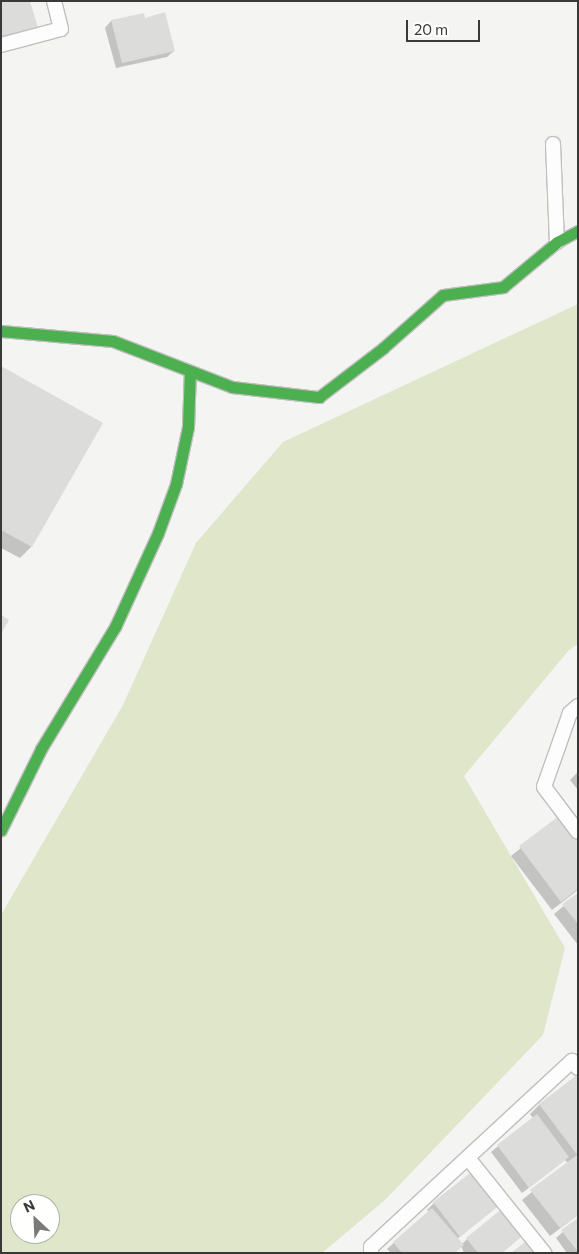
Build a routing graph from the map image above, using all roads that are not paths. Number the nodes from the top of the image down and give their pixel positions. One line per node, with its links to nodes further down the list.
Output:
1 (54, 1): 2 (lane)
2 (1, 45)
3 (553, 144): 5 (lane)
4 (578, 231): 5 (street)
5 (557, 242): 7 (street)
6 (1, 331): 7 (street)
7 (190, 371): 9 (street)
8 (578, 706): 10 (lane)
9 (1, 830)
10 (578, 832)
11 (578, 1068): 12 (lane)
12 (468, 1158): 13 (lane); 14 (lane)
13 (371, 1253)
14 (544, 1253)

